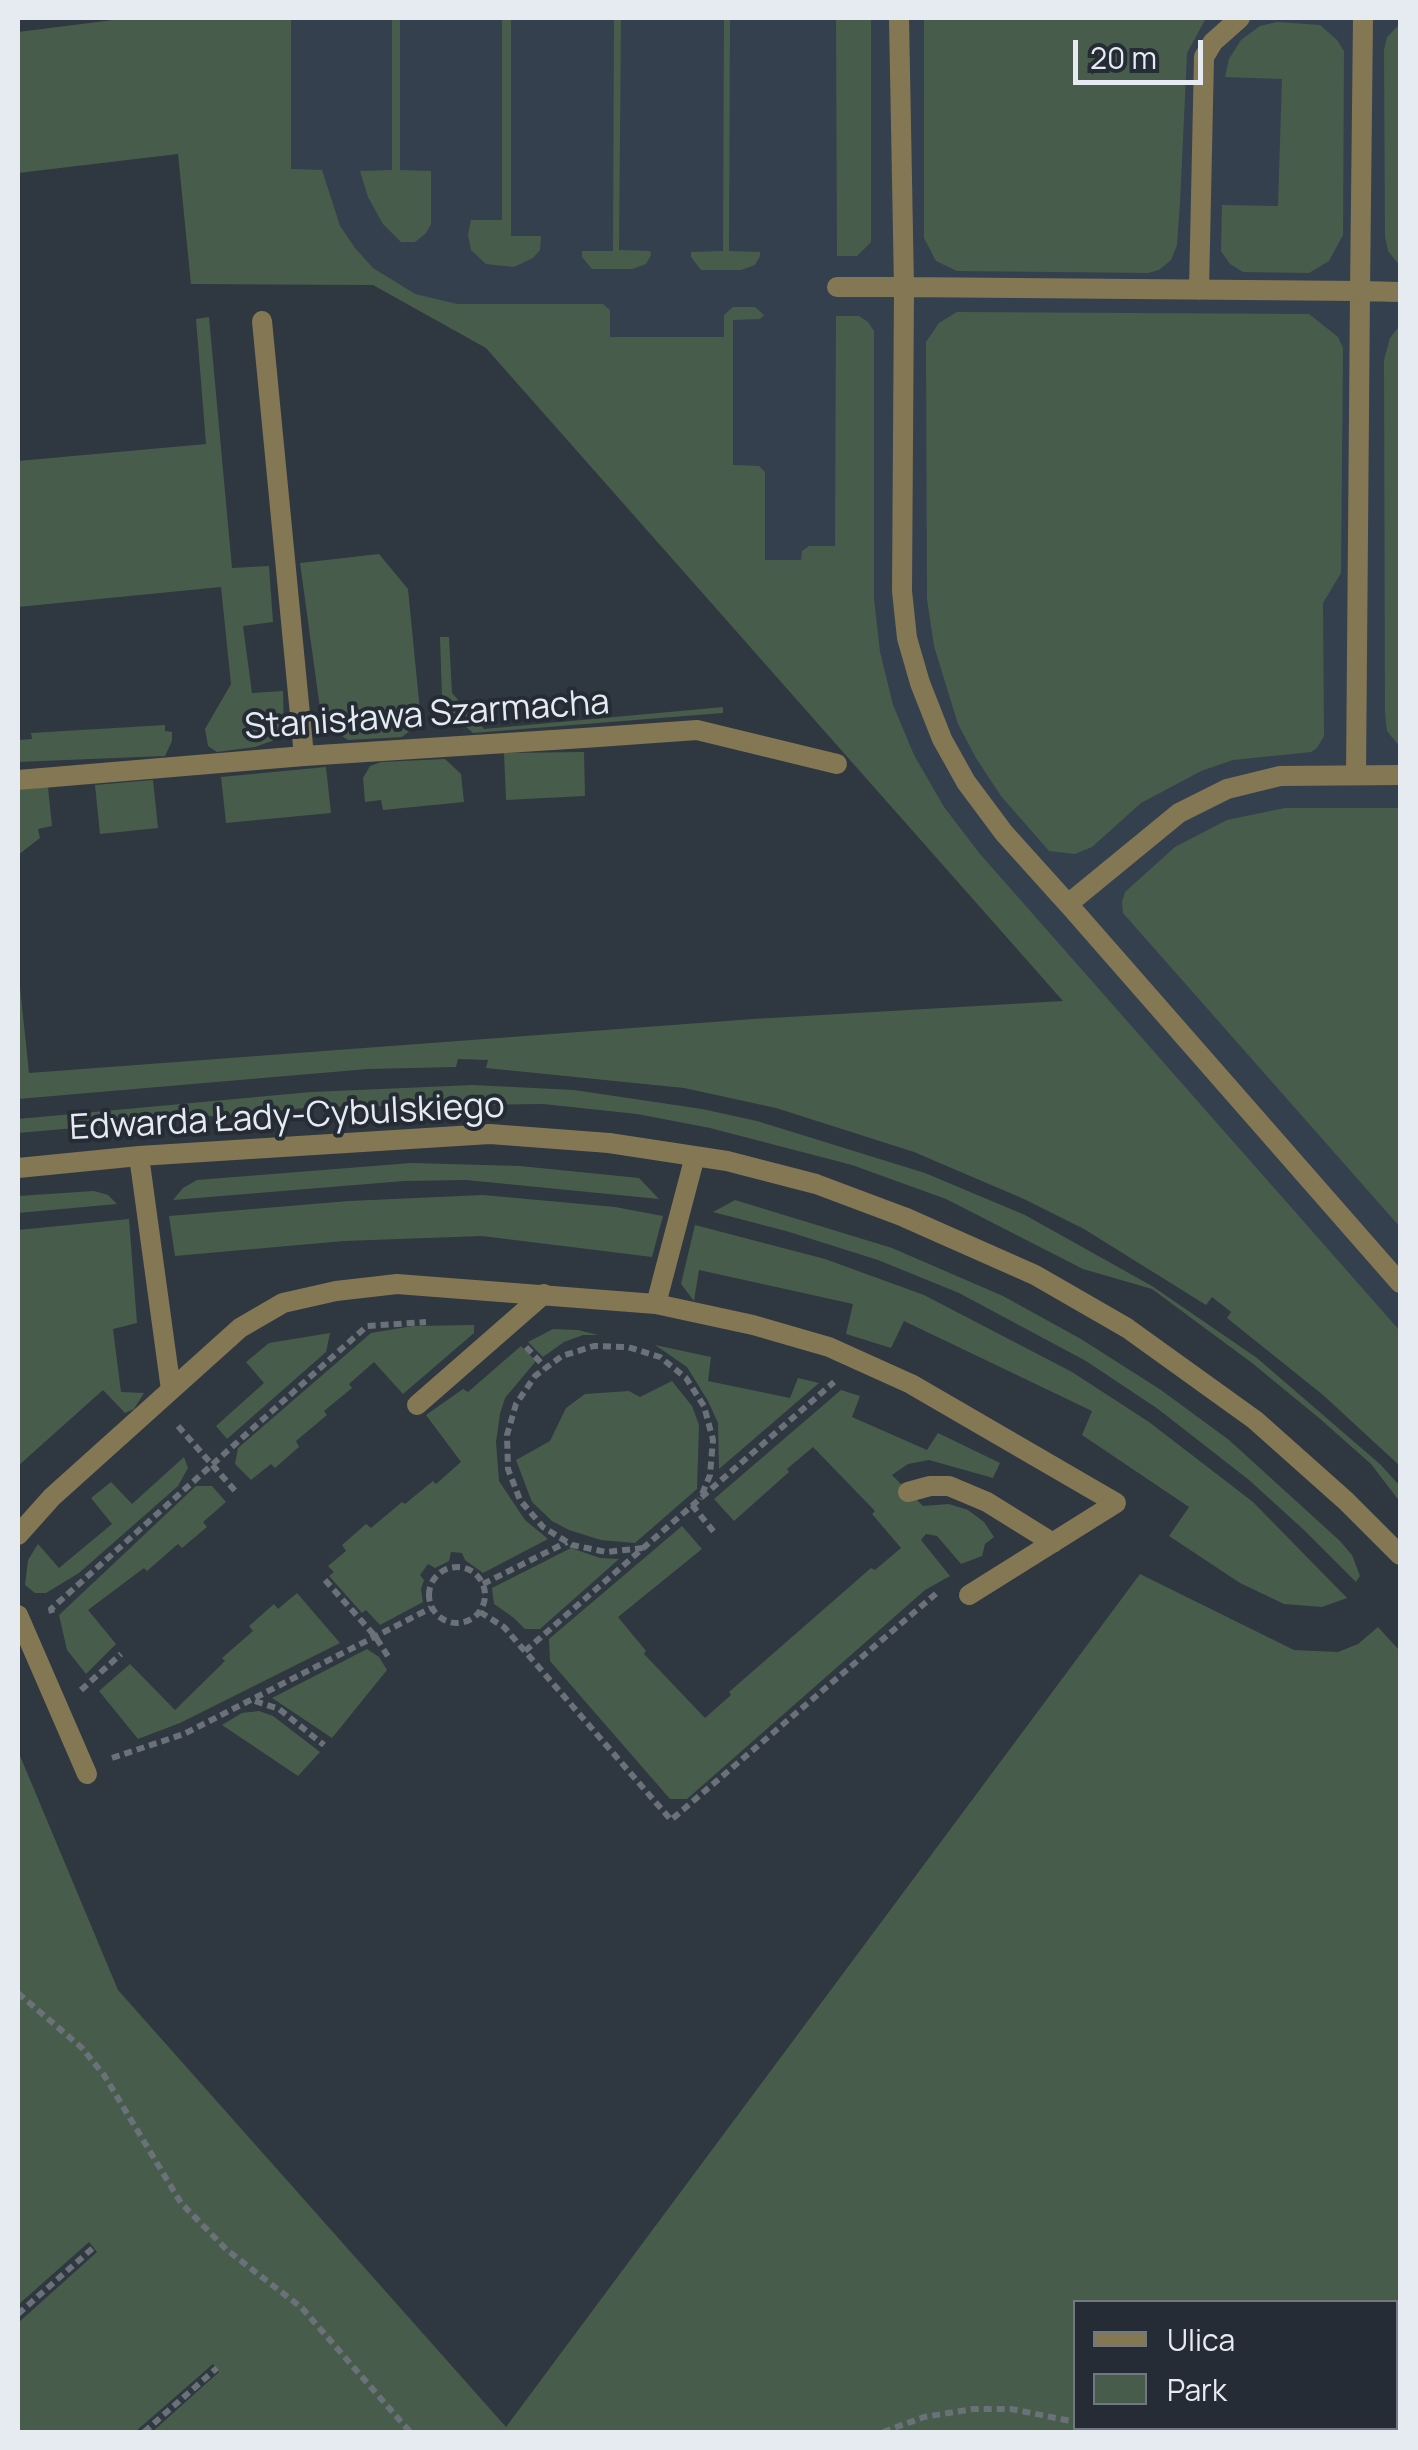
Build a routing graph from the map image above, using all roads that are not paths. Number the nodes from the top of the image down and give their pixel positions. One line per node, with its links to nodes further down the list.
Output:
1 (898, 18): 4 (street)
2 (1240, 18): 6 (street)
3 (1364, 18): 7 (street)
4 (904, 287): 5 (street); 6 (street); 15 (street)
5 (837, 288)
6 (1199, 290): 7 (street)
7 (1360, 291): 8 (street); 12 (street)
8 (1400, 292)
9 (262, 321): 10 (street)
10 (304, 756): 11 (street, Stanisława Szarmacha); 14 (street, Stanisława Szarmacha)
11 (837, 764)
12 (1356, 775): 13 (street); 15 (street)
13 (1400, 775)
14 (18, 780)
15 (1068, 904): 19 (street)
16 (138, 1156): 17 (street, Edwarda Łady-Cybulskiego); 18 (street, Edwarda Łady-Cybulskiego); 22 (street)
17 (696, 1156): 21 (street); 27 (street, Edwarda Łady-Cybulskiego)
18 (18, 1168)
19 (1400, 1283)
20 (544, 1294): 21 (street); 22 (street); 23 (street)
21 (656, 1304): 26 (street)
22 (164, 1396): 25 (street)
23 (418, 1405)
24 (908, 1492): 26 (street)
25 (18, 1535)
26 (1052, 1543): 28 (street)
27 (1400, 1555)
28 (969, 1595)
29 (18, 1616): 30 (street)
30 (85, 1770)

